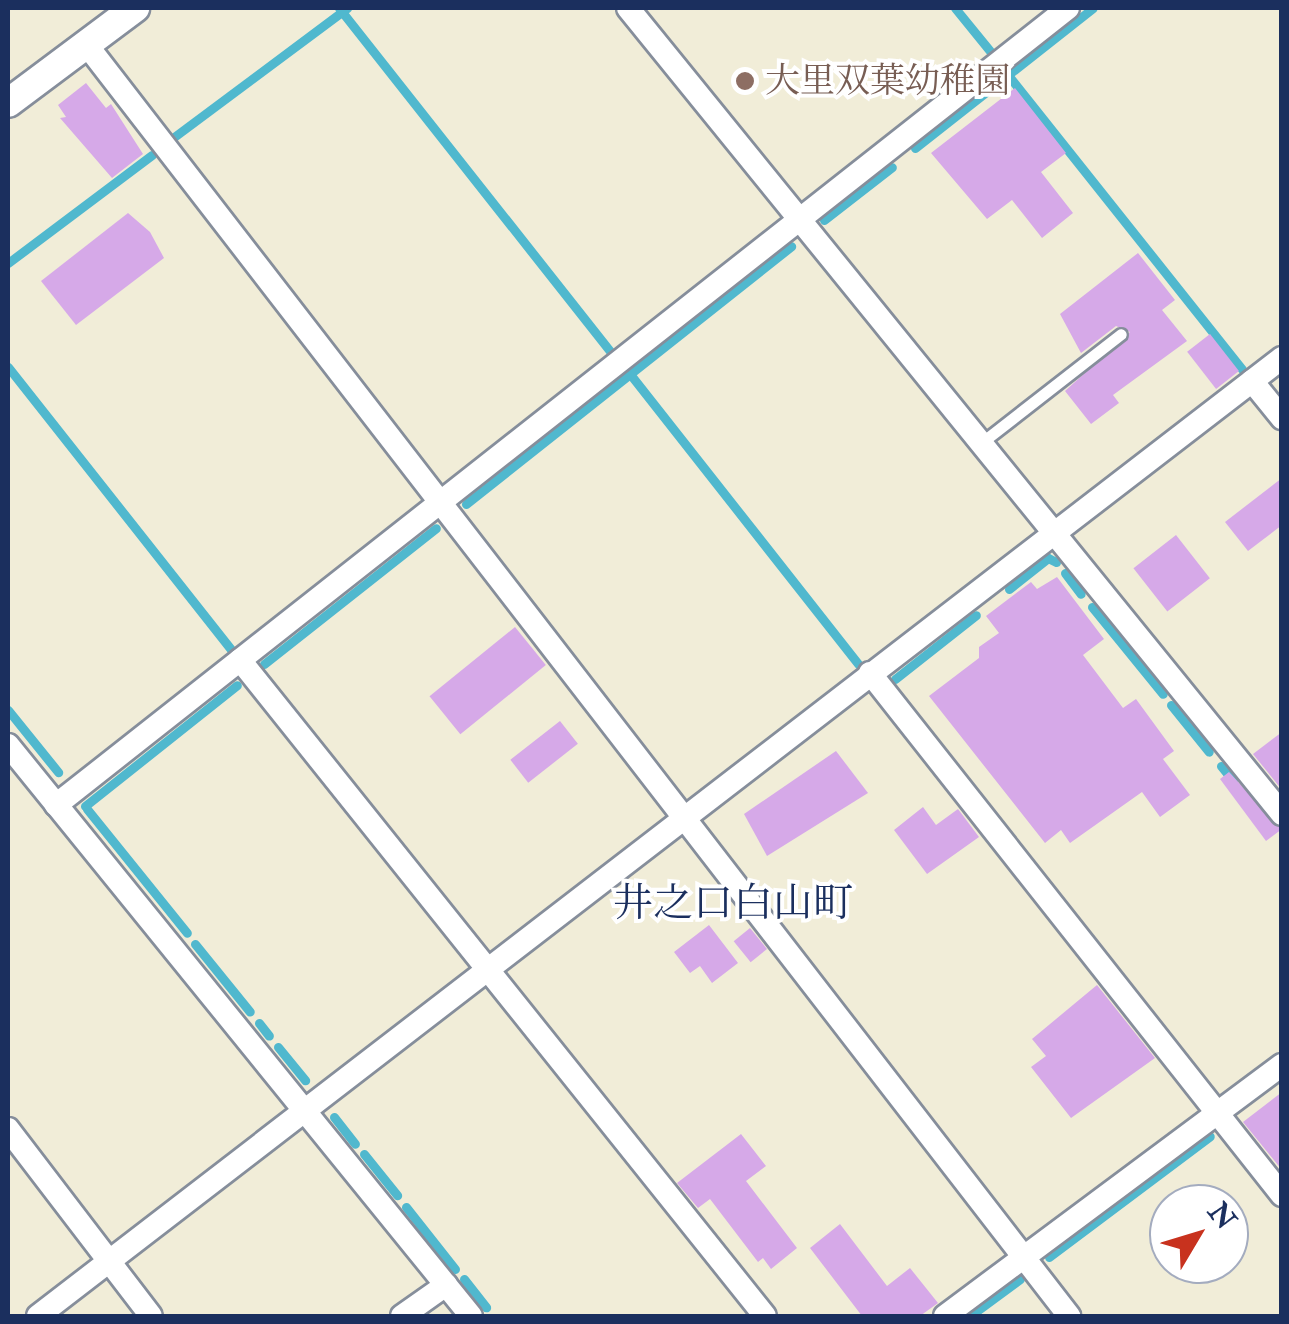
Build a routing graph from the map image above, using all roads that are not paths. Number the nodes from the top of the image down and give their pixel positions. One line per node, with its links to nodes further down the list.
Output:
1 (135, 8): 4 (street)
2 (628, 8): 6 (street)
3 (1068, 8): 6 (street)
4 (86, 44): 5 (street); 12 (street)
5 (8, 104)
6 (800, 220): 11 (street); 12 (street)
7 (1121, 334): 11 (lane)
8 (1282, 358): 9 (street)
9 (1252, 381): 10 (street); 13 (street)
10 (1282, 418)
11 (981, 443): 13 (street)
12 (440, 503): 14 (street); 19 (street)
13 (1053, 532): 15 (street); 18 (street)
14 (240, 660): 17 (street); 20 (street)
15 (870, 674): 19 (street); 23 (street)
16 (8, 745): 17 (street)
17 (56, 805): 22 (street)
18 (1282, 814)
19 (684, 818): 20 (street); 26 (street)
20 (488, 970): 22 (street); 33 (street)
21 (1282, 1065): 23 (street)
22 (306, 1112): 27 (street); 28 (street)
23 (1217, 1113): 25 (street); 26 (street)
24 (8, 1129): 27 (street)
25 (1282, 1194)
26 (1024, 1258): 34 (street); 35 (street)
27 (109, 1262): 29 (street); 30 (street)
28 (446, 1285): 31 (street); 32 (street)
29 (38, 1316)
30 (151, 1316)
31 (402, 1316)
32 (471, 1316)
33 (766, 1316)
34 (945, 1316)
35 (1069, 1316)

